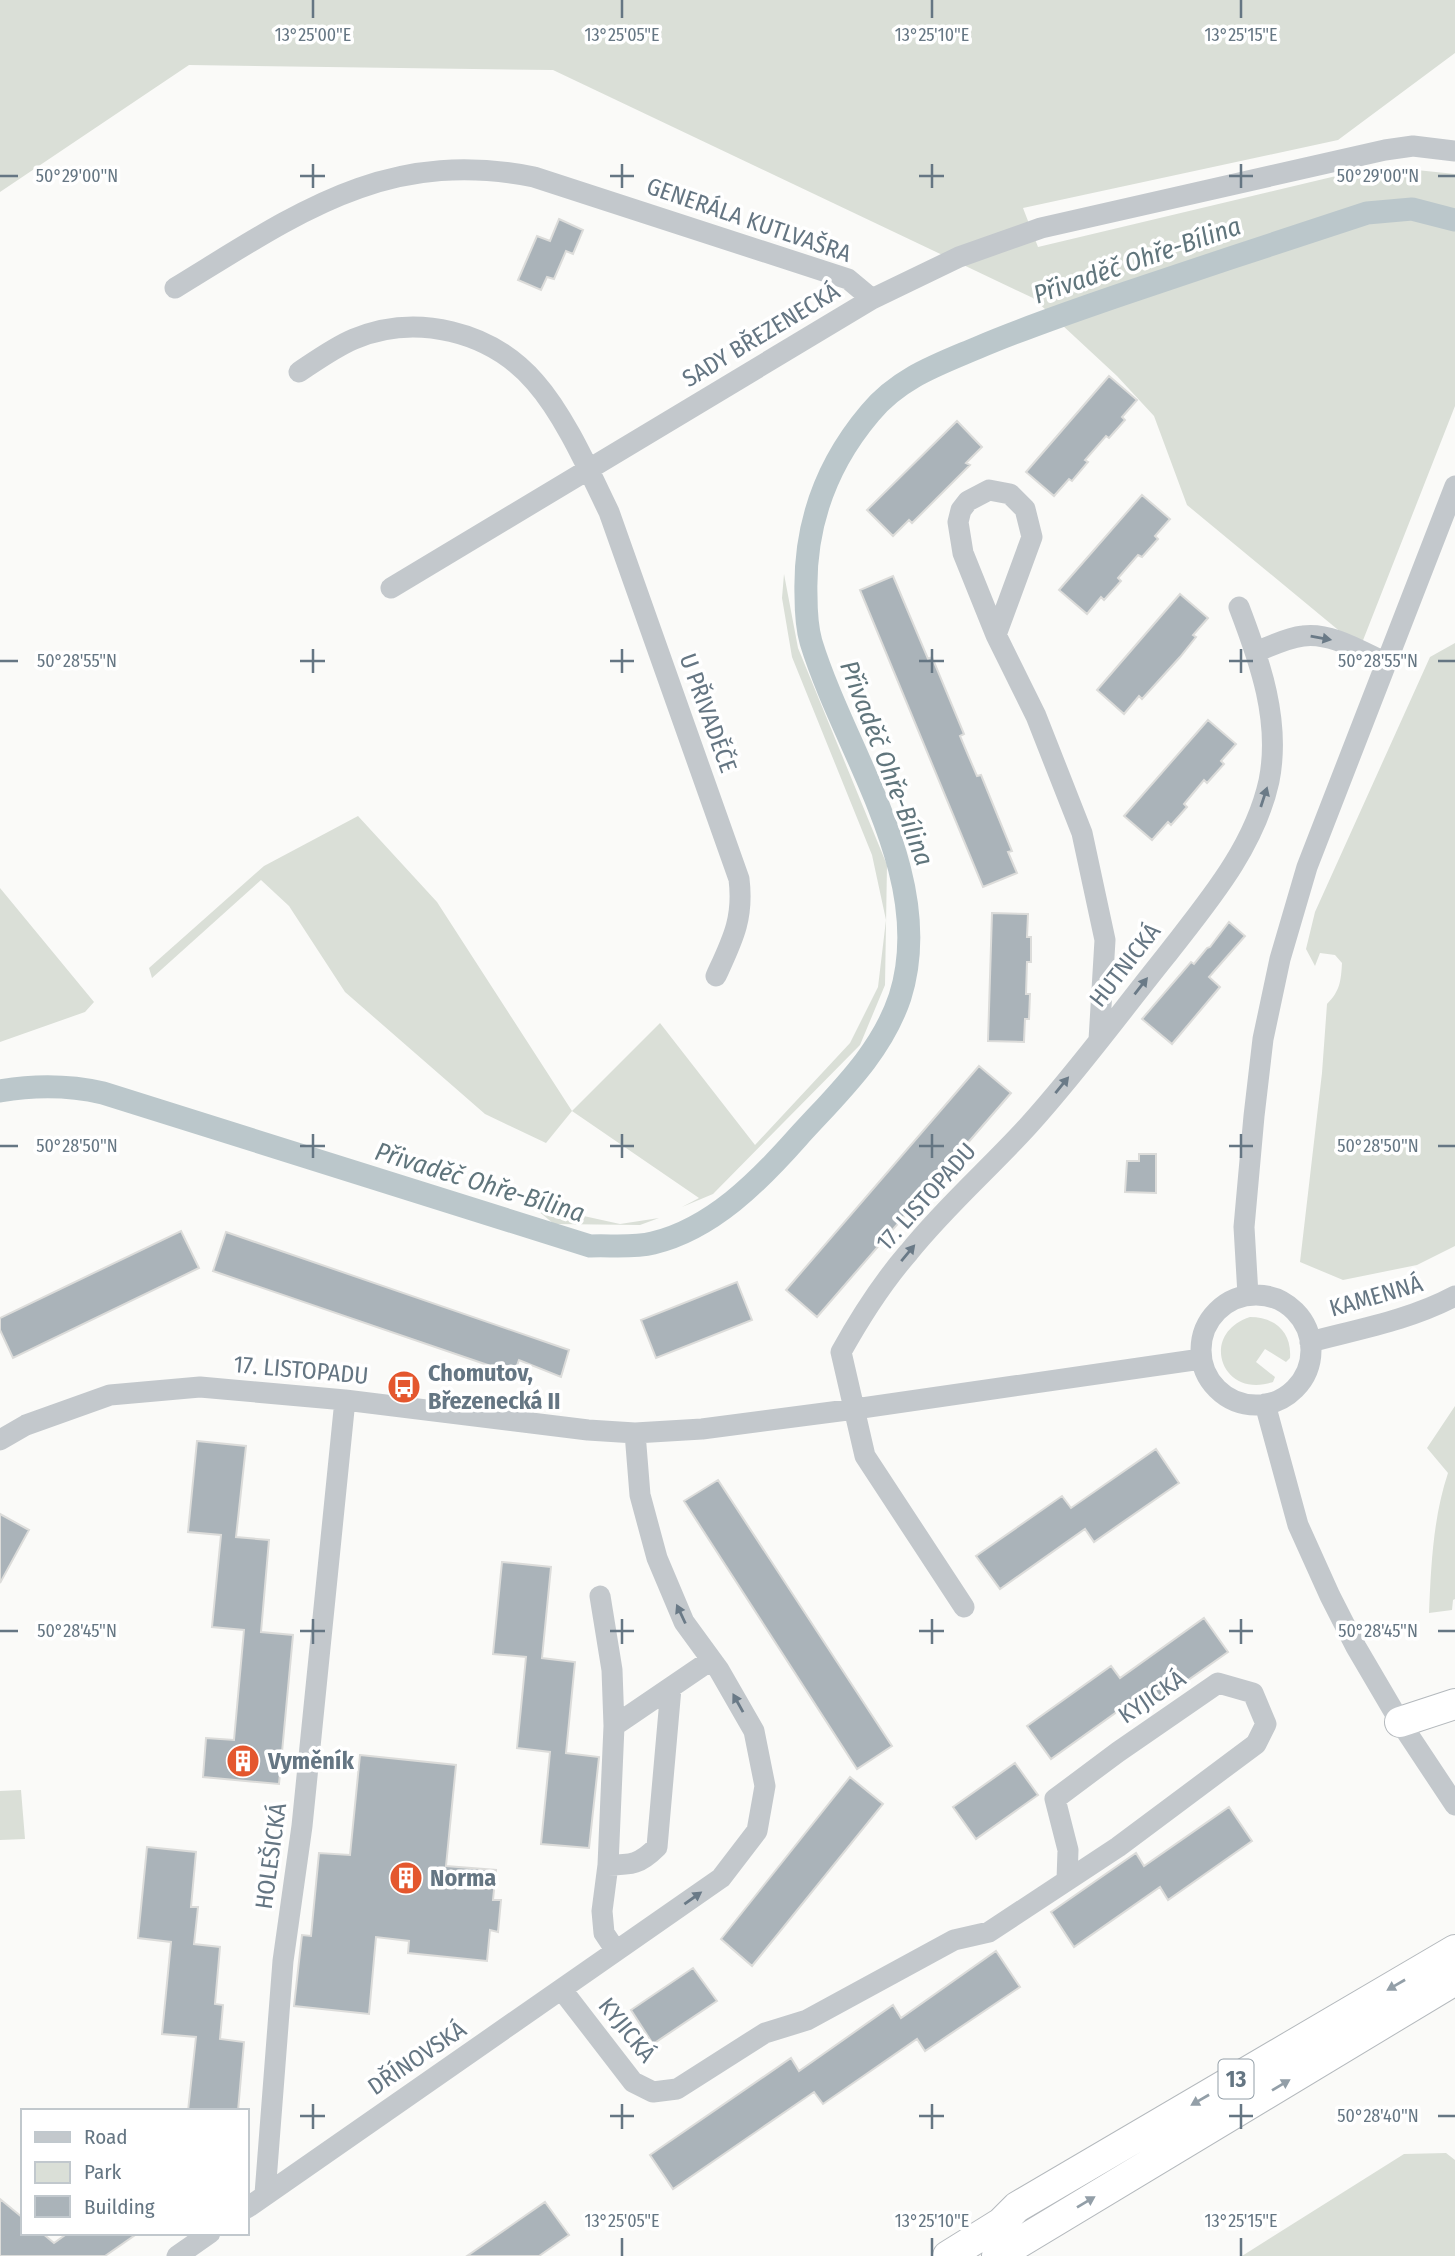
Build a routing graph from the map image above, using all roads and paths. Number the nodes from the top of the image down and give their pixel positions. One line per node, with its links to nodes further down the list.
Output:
1 (1455, 150): 3 (street, SADY BŘEZENECKÁ)
2 (175, 288): 3 (street, GENERÁLA KUTLVAŠRA)
3 (872, 299): 5 (street, SADY BŘEZENECKÁ)
4 (299, 372): 5 (street)
5 (588, 470): 7 (street, SADY BŘEZENECKÁ); 12 (street, U PŘIVADĚČE)
6 (1455, 486): 11 (street)
7 (391, 588)
8 (1239, 607): 10 (street, HUTNICKÁ)
9 (996, 635): 9 (street, HUTNICKÁ); 13 (street, HUTNICKÁ)
10 (1256, 653): 11 (street, one-way to 11); 13 (street, HUTNICKÁ, one-way to 10)
11 (1386, 663): 14 (street)
12 (716, 976)
13 (1099, 1040): 20 (street, 17. LISTOPADU, one-way to 13)
14 (1248, 1296): 16 (street); 17 (street)
15 (1455, 1296): 16 (street, KAMENNÁ)
16 (1310, 1342): 19 (street)
17 (1201, 1359): 19 (street); 20 (street, 17. LISTOPADU)
18 (345, 1400): 21 (street, 17. LISTOPADU); 22 (street, 17. LISTOPADU); 37 (street, HOLEŠICKÁ)
19 (1265, 1405): 28 (street)
20 (855, 1409): 21 (street, 17. LISTOPADU); 24 (street)
21 (635, 1433): 25 (street, DŘÍNOVSKÁ, one-way to 21)
22 (0, 1440)
23 (600, 1596): 29 (street)
24 (964, 1607)
25 (711, 1660): 26 (street); 34 (street, DŘÍNOVSKÁ, one-way to 25)
26 (671, 1688): 29 (street); 31 (street)
27 (1455, 1704): 28 (highway)
28 (1400, 1722): 30 (street)
29 (614, 1726): 31 (street)
30 (1455, 1805)
31 (608, 1865): 34 (street)
32 (1067, 1880): 32 (street, KYJICKÁ); 36 (street, KYJICKÁ)
33 (1455, 1950): 41 (highway, 13, one-way to 41)
34 (617, 1951): 36 (street, DŘÍNOVSKÁ)
35 (1455, 1980): 42 (highway, 13, one-way to 35)
36 (562, 1990): 37 (street, DŘÍNOVSKÁ)
37 (265, 2194): 38 (street, DŘÍNOVSKÁ)
38 (248, 2207)
39 (207, 2235): 40 (street)
40 (177, 2256)
41 (948, 2256)
42 (996, 2256)

